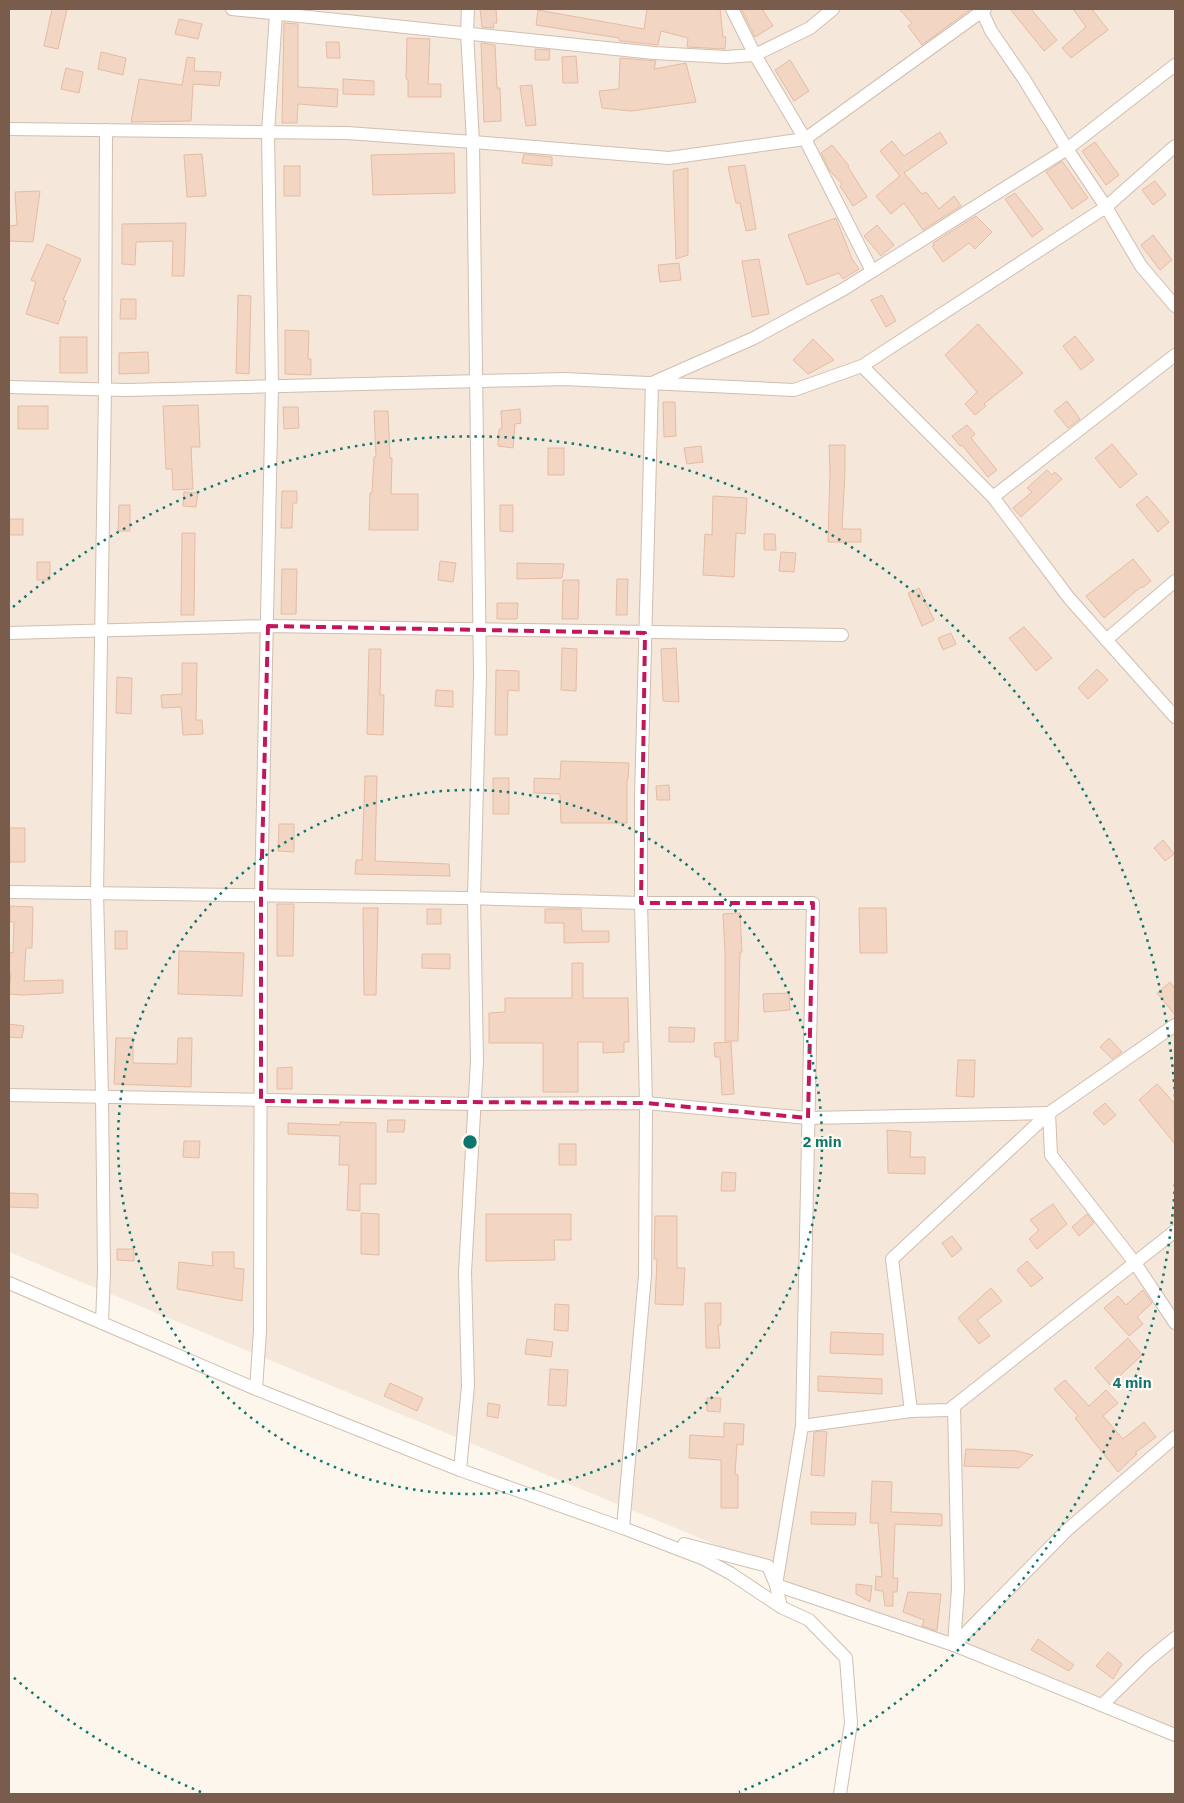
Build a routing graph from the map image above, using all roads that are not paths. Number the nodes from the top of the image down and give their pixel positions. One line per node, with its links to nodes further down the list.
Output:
1 (232, 9): 6 (street)
2 (468, 9): 7 (street)
3 (732, 9): 8 (street)
4 (833, 9): 8 (street)
5 (983, 9): 13 (street); 16 (street)
6 (276, 14): 7 (street); 12 (street)
7 (467, 32): 8 (street); 14 (street)
8 (755, 55): 13 (street)
9 (1175, 65): 16 (street)
10 (9, 129): 11 (street)
11 (106, 130): 12 (street); 26 (street)
12 (268, 132): 14 (street); 24 (street)
13 (805, 139): 14 (street); 18 (street)
14 (473, 142): 22 (street)
15 (1175, 146): 17 (street)
16 (1067, 149): 17 (street); 18 (street)
17 (1106, 207): 19 (street); 21 (street)
18 (872, 272): 23 (street)
19 (1175, 306)
20 (1175, 355): 27 (street)
21 (862, 366): 23 (street); 27 (street)
22 (477, 381): 23 (street); 24 (street); 30 (street)
23 (652, 383): 32 (street)
24 (272, 386): 26 (street); 29 (street)
25 (9, 388): 26 (street)
26 (105, 389): 31 (street)
27 (994, 497): 35 (street)
28 (1175, 581): 35 (street)
29 (268, 626): 30 (street); 31 (street); 39 (street)
30 (480, 630): 32 (street); 40 (street)
31 (102, 631): 33 (street); 38 (street)
32 (645, 632): 34 (street); 41 (street)
33 (9, 633)
34 (842, 635)
35 (1106, 640): 36 (street)
36 (1175, 717)
37 (9, 892): 38 (street)
38 (97, 893): 39 (street); 44 (street)
39 (261, 895): 40 (street); 45 (street)
40 (474, 898): 41 (street); 47 (street)
41 (641, 902): 46 (street); 49 (street)
42 (1175, 1025): 48 (street)
43 (9, 1096): 44 (street)
44 (102, 1096): 45 (street); 53 (street)
45 (262, 1102): 47 (street); 55 (street)
46 (646, 1103): 47 (street); 49 (street); 61 (street)
47 (474, 1104): 60 (street)
48 (1049, 1113): 49 (street); 51 (street); 57 (street)
49 (808, 1118): 58 (street)
50 (1175, 1231): 51 (street)
51 (1135, 1263): 54 (street); 56 (street)
52 (9, 1283): 53 (street)
53 (102, 1323): 55 (street)
54 (1175, 1323)
55 (256, 1389): 60 (street)
56 (954, 1406): 57 (street); 65 (street)
57 (911, 1411): 58 (street)
58 (802, 1426): 62 (street)
59 (1175, 1437): 65 (street)
60 (460, 1470): 61 (street)
61 (623, 1528): 62 (street); 63 (street)
62 (776, 1585): 63 (street); 65 (street)
63 (781, 1607): 68 (street)
64 (1175, 1638): 66 (street)
65 (954, 1645): 66 (street)
66 (1102, 1705): 67 (street)
67 (1175, 1735)
68 (840, 1794)

